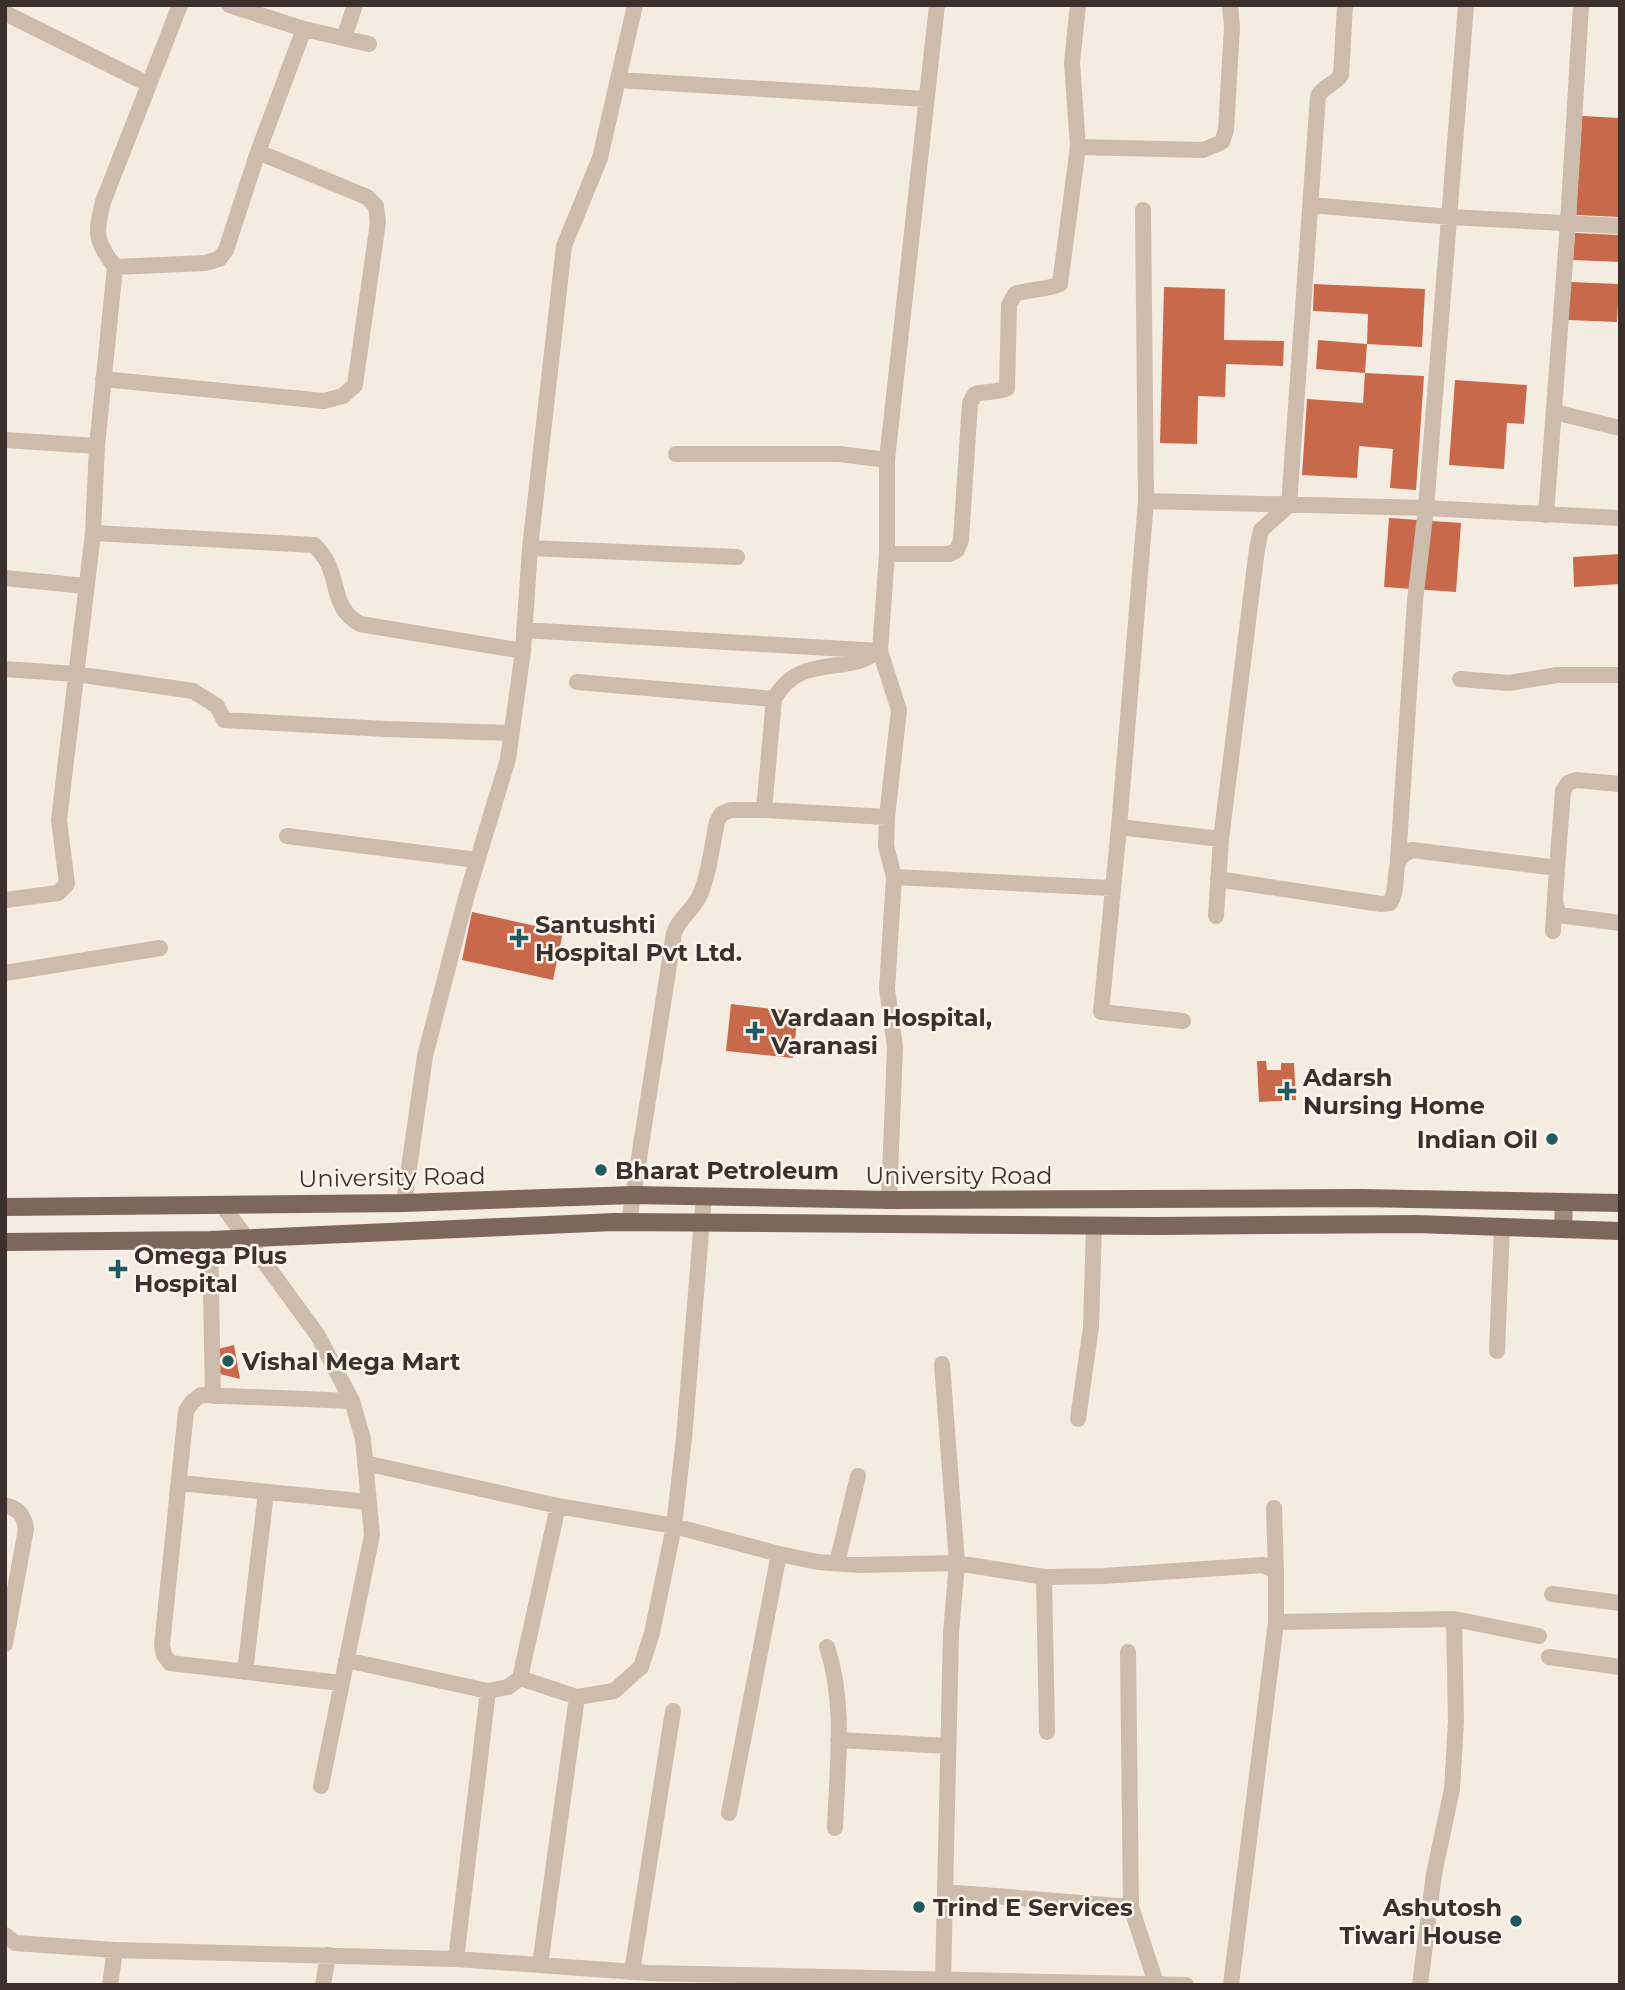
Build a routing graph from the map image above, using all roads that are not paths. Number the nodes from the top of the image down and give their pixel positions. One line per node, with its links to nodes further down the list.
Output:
1 (180, 5): 17 (street)
2 (229, 5): 13 (street)
3 (355, 5): 14 (street)
4 (635, 5): 16 (street)
5 (937, 5): 18 (street)
6 (1071, 5): 11 (street)
7 (1230, 5): 19 (street)
8 (1345, 5): 21 (street)
9 (1466, 5): 23 (street)
10 (1581, 5): 24 (street)
11 (1078, 6): 19 (street)
12 (5, 13): 17 (street)
13 (304, 29): 14 (street); 20 (street)
14 (344, 38): 15 (street)
15 (369, 44)
16 (618, 80): 18 (street); 40 (street)
17 (148, 84): 26 (street)
18 (926, 99): 33 (street)
19 (1079, 147): 41 (street)
20 (258, 152): 26 (street); 27 (street)
21 (1310, 205): 23 (street); 35 (street)
22 (1143, 210): 34 (street)
23 (1450, 217): 24 (street); 36 (street)
24 (1568, 223): 25 (street); 28 (street)
25 (1620, 226)
26 (115, 267): 27 (street)
27 (103, 379): 31 (street)
28 (1554, 412): 29 (street); 37 (street)
29 (1620, 428)
30 (5, 440): 31 (street)
31 (97, 446): 39 (street)
32 (676, 454): 33 (street)
33 (887, 460): 41 (street)
34 (1146, 501): 35 (street); 58 (street)
35 (1289, 505): 36 (street); 60 (street)
36 (1426, 508): 37 (street); 62 (street)
37 (1546, 515): 38 (street)
38 (1620, 518)
39 (93, 533): 44 (street); 47 (street)
40 (530, 548): 42 (street); 45 (street)
41 (887, 554): 46 (street)
42 (737, 557)
43 (5, 578): 44 (street)
44 (86, 586): 49 (street)
45 (524, 630): 46 (street); 47 (street)
46 (880, 651): 53 (street); 57 (street)
47 (523, 652): 54 (street)
48 (5, 668): 49 (street)
49 (76, 674): 54 (street); 67 (street)
50 (1620, 675): 51 (street)
51 (1460, 679)
52 (577, 682): 53 (street)
53 (774, 699): 56 (street)
54 (512, 733): 61 (street)
55 (1620, 784): 63 (street)
56 (764, 810): 57 (street); 75 (street)
57 (887, 817): 64 (street)
58 (1119, 827): 60 (street); 66 (street)
59 (287, 836): 61 (street)
60 (1221, 839): 65 (street)
61 (477, 860): 79 (street)
62 (1398, 860): 63 (street); 65 (street)
63 (1557, 868): 68 (street)
64 (894, 877): 66 (street); 77 (street)
65 (1218, 879): 69 (street)
66 (1112, 888): 74 (street)
67 (5, 900)
68 (1555, 902): 70 (street); 71 (street)
69 (1216, 916)
70 (1620, 923)
71 (1553, 931)
72 (160, 948): 73 (street)
73 (5, 973)
74 (1183, 1021)
75 (633, 1195): 76 (main road, University Road); 79 (main road, University Road); 83 (street)
76 (704, 1196): 77 (main road, University Road); 84 (street)
77 (889, 1200): 78 (main road, University Road)
78 (1564, 1202): 80 (main road, University Road); 87 (main road)
79 (404, 1203): 81 (main road, University Road)
80 (1620, 1203)
81 (222, 1205): 82 (main road, University Road); 89 (street)
82 (5, 1207)
83 (629, 1222): 84 (main road); 89 (main road)
84 (700, 1222): 85 (main road); 105 (street)
85 (1094, 1226): 86 (main road); 96 (street)
86 (1502, 1227): 87 (main road); 92 (street)
87 (1563, 1229): 88 (main road)
88 (1620, 1231)
89 (246, 1237): 90 (main road); 95 (street)
90 (210, 1240): 91 (main road); 94 (street)
91 (5, 1242)
92 (1497, 1351)
93 (942, 1364): 108 (street)
94 (213, 1396): 95 (street); 99 (street)
95 (352, 1401): 97 (street)
96 (1078, 1419)
97 (365, 1463): 101 (street); 103 (street)
98 (858, 1476): 107 (street)
99 (180, 1483): 100 (street); 122 (street)
100 (266, 1492): 101 (street); 122 (street)
101 (369, 1502): 120 (street)
102 (5, 1505): 116 (street)
103 (558, 1506): 105 (street); 123 (street)
104 (1274, 1508): 109 (street)
105 (674, 1526): 106 (street); 126 (street)
106 (779, 1555): 107 (street); 132 (street)
107 (837, 1563): 108 (street)
108 (957, 1563): 110 (street); 130 (street)
109 (1276, 1571): 110 (street); 114 (street)
110 (1044, 1577): 128 (street)
111 (1552, 1594): 112 (street)
112 (1620, 1603)
113 (1454, 1619): 114 (street); 115 (street); 150 (street)
114 (1276, 1622): 149 (street)
115 (1539, 1636)
116 (5, 1644)
117 (827, 1647): 129 (street)
118 (1128, 1652): 135 (street)
119 (1549, 1657): 121 (street)
120 (346, 1660): 124 (street); 125 (street)
121 (1620, 1667)
122 (245, 1672): 124 (street)
123 (520, 1678): 125 (street); 126 (street)
124 (341, 1683): 131 (street)
125 (488, 1691): 139 (street)
126 (577, 1697): 140 (street)
127 (673, 1711): 141 (street)
128 (1047, 1731)
129 (838, 1740): 130 (street); 133 (street)
130 (948, 1746): 134 (street)
131 (321, 1786)
132 (729, 1813)
133 (835, 1828)
134 (945, 1892): 135 (street); 142 (street)
135 (1130, 1907): 145 (street)
136 (5, 1935): 137 (street)
137 (115, 1950): 138 (street); 146 (street)
138 (328, 1955): 139 (street); 147 (street)
139 (456, 1959): 140 (street)
140 (540, 1965): 141 (street)
141 (632, 1972): 143 (street)
142 (943, 1981): 143 (street); 144 (street)
143 (863, 1982)
144 (968, 1983): 145 (street)
145 (1156, 1983): 148 (street)
146 (110, 1985)
147 (323, 1985)
148 (1186, 1985)
149 (1231, 1985)
150 (1420, 1985)

